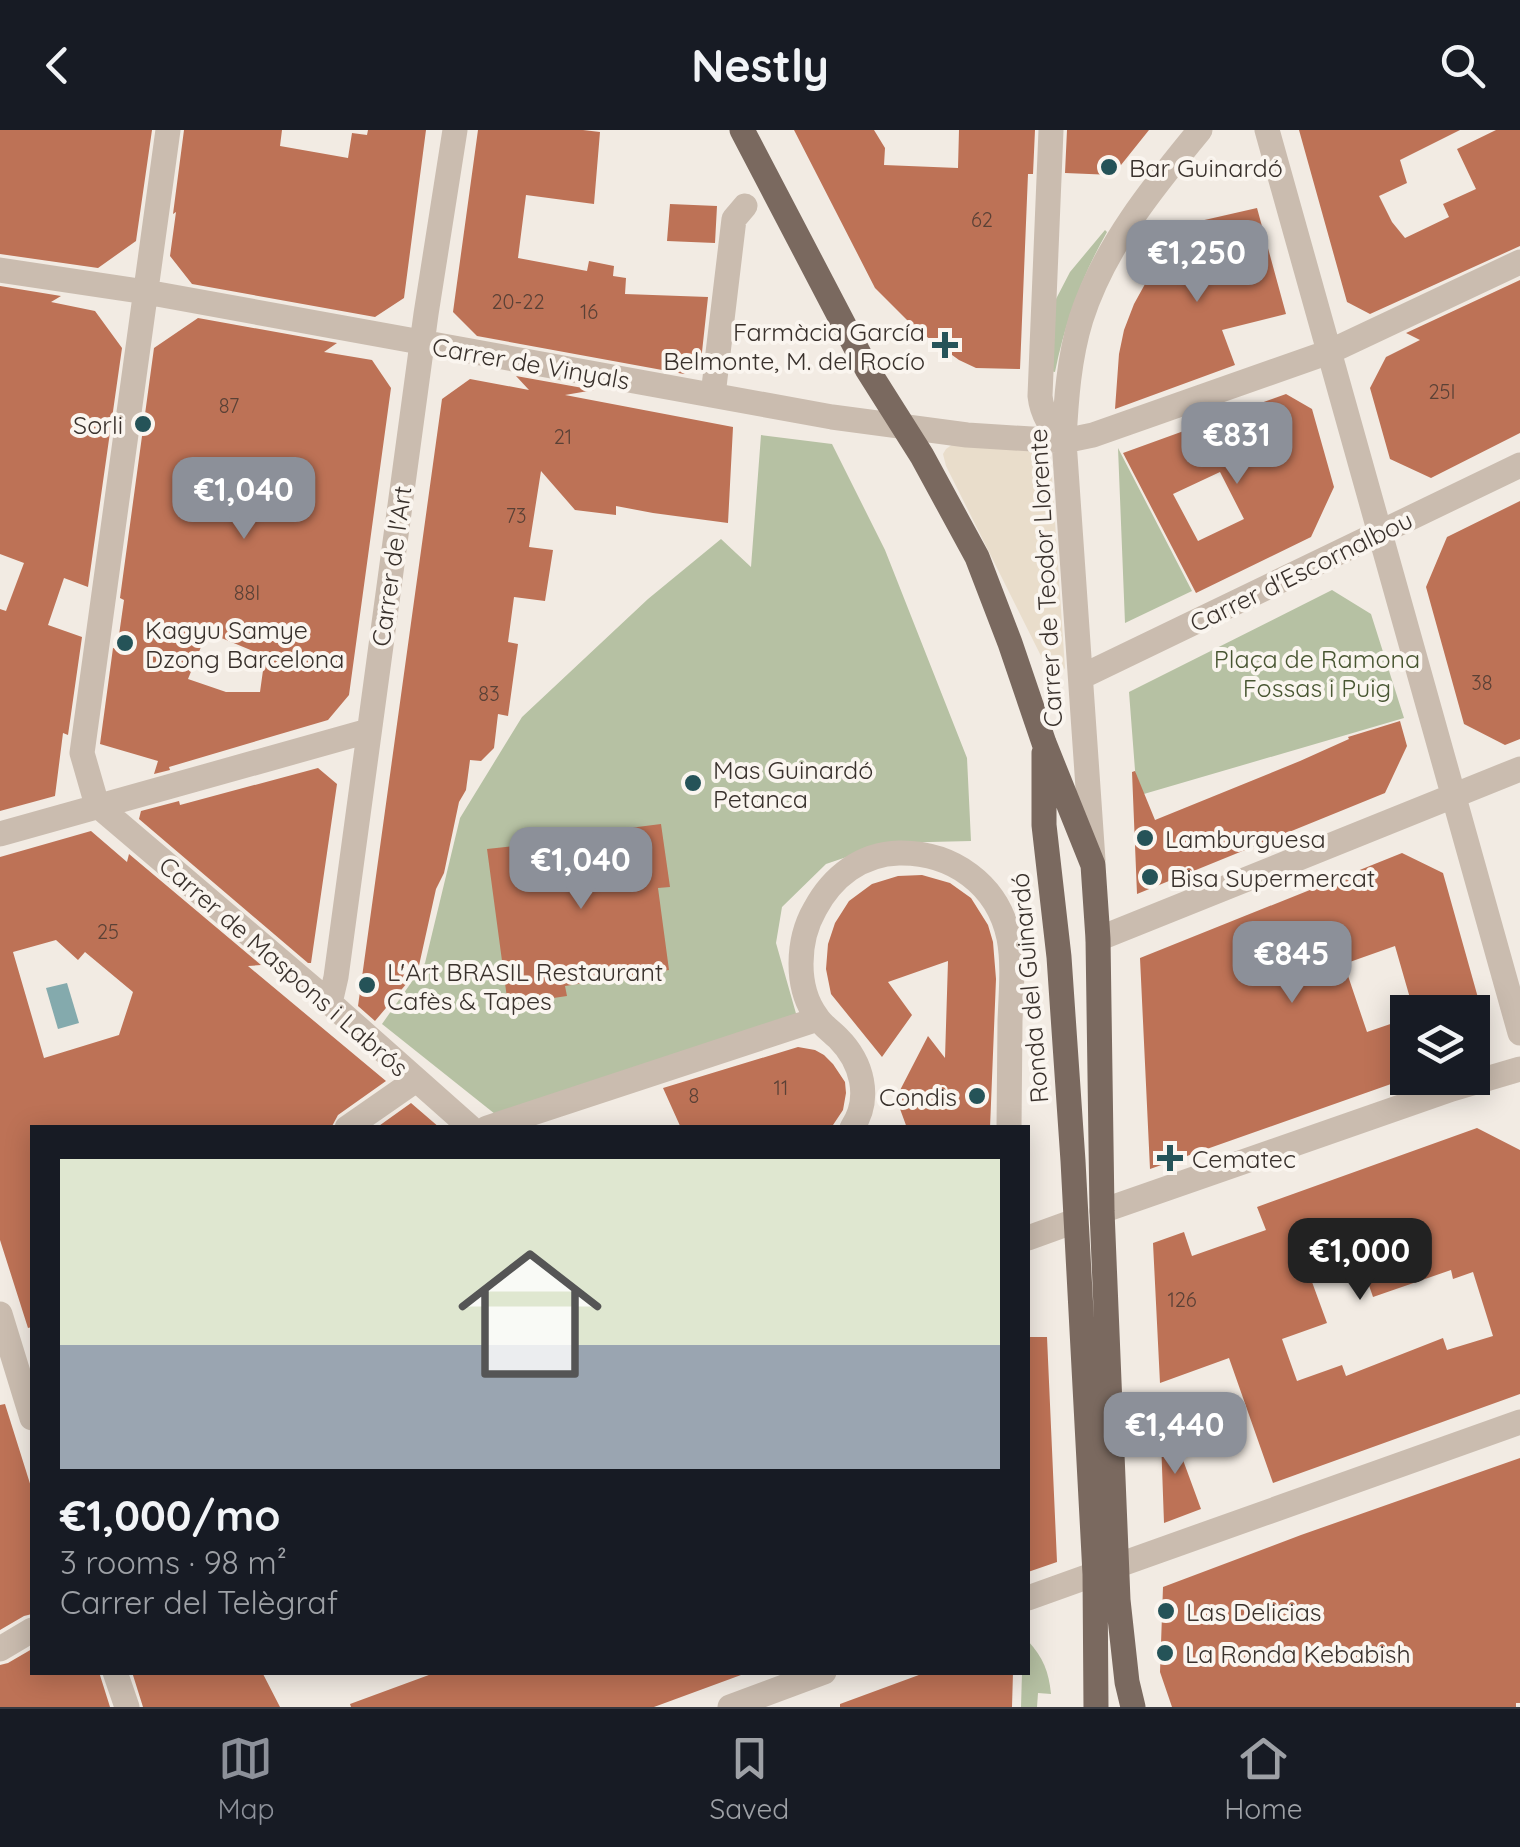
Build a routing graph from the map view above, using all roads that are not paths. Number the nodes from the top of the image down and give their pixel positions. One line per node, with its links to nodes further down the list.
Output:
1 (168, 130): 10 (street)
2 (455, 130): 11 (street, Carrer de l'Art)
3 (1050, 130): 15 (street)
4 (1200, 130): 15 (street, Carrer de Teodor Llorente)
5 (1267, 130): 12 (street)
6 (743, 131): 14 (main road, Ronda del Guinardó)
7 (745, 206): 13 (street)
8 (1520, 262): 12 (street, Carrer de Vinyals)
9 (0, 270): 10 (street, Carrer de Vinyals)
10 (146, 292): 11 (street, Carrer de Vinyals); 23 (street)
11 (422, 344): 13 (street, Carrer de Vinyals); 19 (street, Carrer de l'Art)
12 (1329, 352): 15 (street, Carrer de Vinyals); 17 (street)
13 (713, 395): 14 (street, Carrer de Vinyals)
14 (902, 426): 15 (street, Carrer de Vinyals); 20 (main road, Ronda del Guinardó)
15 (1064, 441): 18 (street, Carrer de Teodor Llorente)
16 (1520, 465): 17 (street, Carrer d'Escornalbou)
17 (1380, 534): 18 (street, Carrer d'Escornalbou); 22 (street)
18 (1081, 676): 25 (street, Carrer de Teodor Llorente)
19 (368, 731): 23 (street); 27 (street, Carrer de l'Art)
20 (1044, 743): 25 (main road, Ronda del Guinardó); 38 (main road, Ronda del Guinardó)
21 (1520, 769): 22 (street)
22 (1454, 796): 26 (street); 29 (street)
23 (97, 806): 24 (street); 27 (street, Carrer de Maspons i Labrós)
24 (0, 834)
25 (1093, 866): 26 (main road, Carrer de Teodor Llorente)
26 (1098, 939): 37 (main road, Ronda del Guinardó)
27 (330, 1003): 31 (street, Carrer de Maspons i Labrós)
28 (818, 1020): 34 (street); 35 (street); 36 (street)
29 (1520, 1033)
30 (1520, 1069): 37 (street)
31 (416, 1080): 32 (street); 33 (street, Carrer de Maspons i Labrós)
32 (351, 1125)
33 (468, 1125)
34 (496, 1125)
35 (854, 1125)
36 (1009, 1125)
37 (1102, 1211): 38 (main road); 44 (main road, Ronda del Guinardó)
38 (1075, 1220): 39 (street); 44 (main road, Ronda del Guinardó)
39 (1030, 1237)
40 (0, 1314): 41 (street)
41 (15, 1357): 42 (street)
42 (30, 1411)
43 (1520, 1422): 44 (street)
44 (1106, 1570): 45 (street); 52 (main road, Ronda del Guinardó); 53 (main road, Ronda del Guinardó)
45 (1030, 1597)
46 (30, 1631): 47 (street)
47 (0, 1648)
48 (117, 1675): 50 (street)
49 (816, 1675): 51 (street)
50 (126, 1707)
51 (730, 1707)
52 (1096, 1707)
53 (1133, 1707)

